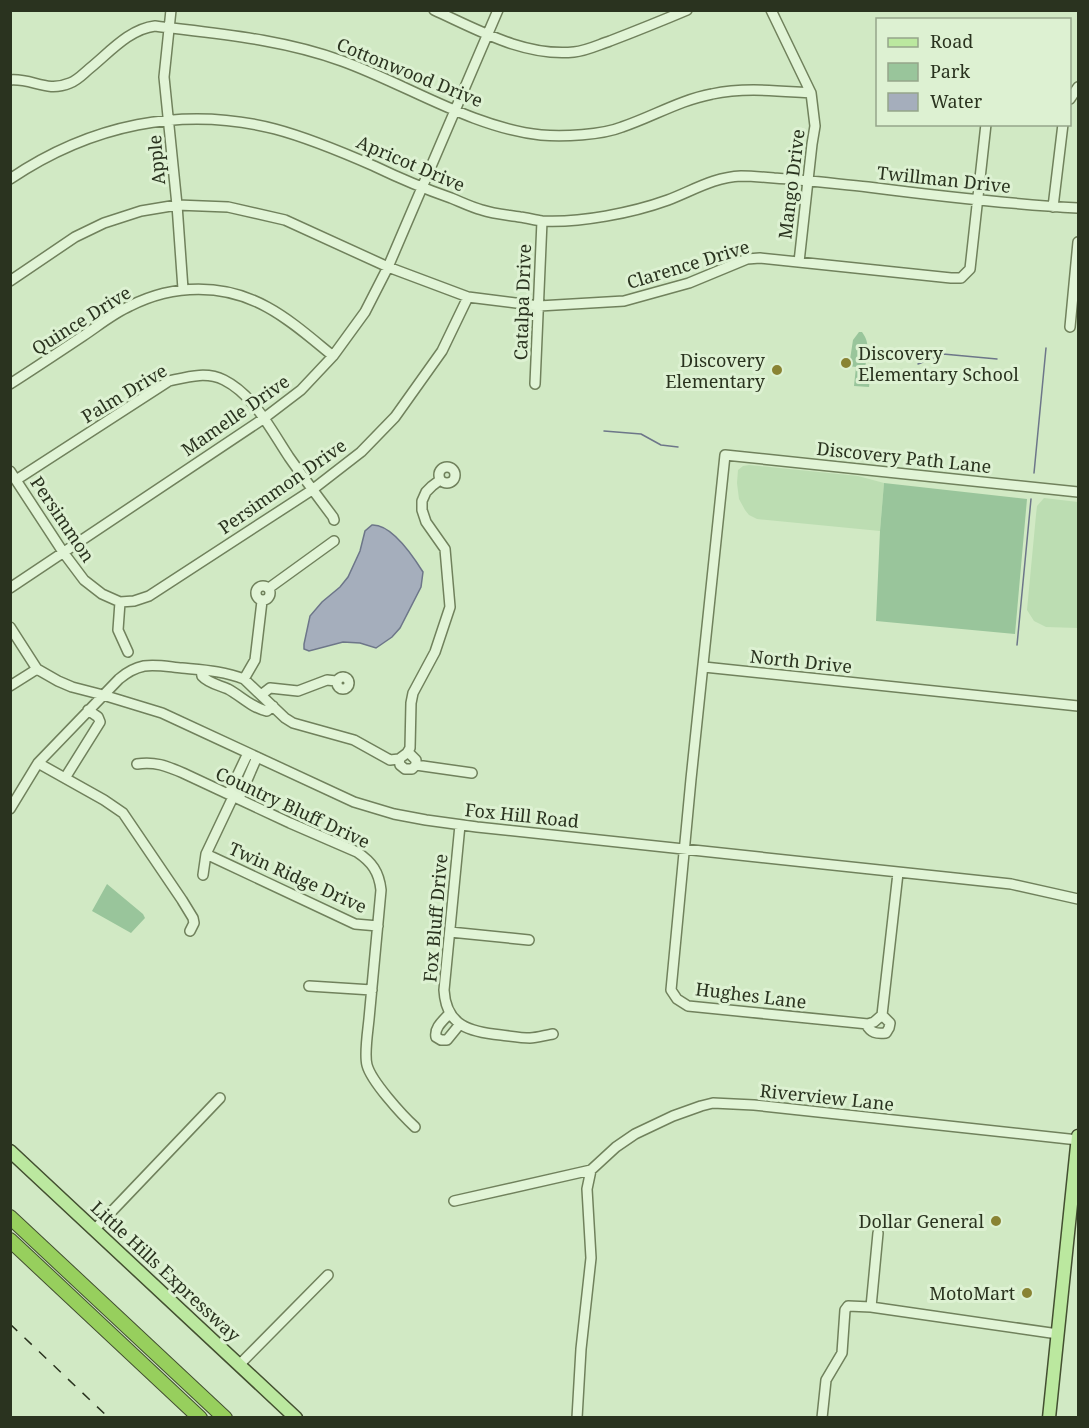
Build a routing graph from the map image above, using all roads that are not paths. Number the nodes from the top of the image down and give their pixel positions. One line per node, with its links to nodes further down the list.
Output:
1 (171, 10): 6 (street, Apple)
2 (434, 10): 7 (street)
3 (498, 10): 7 (street, Mamelle Drive)
4 (687, 10): 7 (street)
5 (771, 10): 9 (street, Mango Drive)
6 (170, 28): 8 (street, Cottonwood Drive); 10 (street, Cottonwood Drive); 11 (street, Apple)
7 (488, 34): 10 (street, Mamelle Drive)
8 (10, 80)
9 (811, 93): 10 (street, Cottonwood Drive); 15 (street, Mango Drive)
10 (455, 110): 16 (street, Mamelle Drive)
11 (169, 120): 14 (street, Apricot Drive); 16 (street, Apricot Drive); 18 (street, Apple)
12 (986, 126): 17 (street, Clarence Drive)
13 (1063, 126): 19 (street)
14 (10, 179)
15 (807, 180): 17 (street, Twillman Drive); 21 (street, Apricot Drive); 23 (street, Mango Drive)
16 (422, 188): 21 (street, Apricot Drive); 24 (street, Mamelle Drive)
17 (978, 200): 19 (street, Twillman Drive); 23 (street, Clarence Drive)
18 (177, 205): 24 (street, Clarence Drive); 25 (street, Clarence Drive); 26 (street, Apple)
19 (1053, 207): 20 (street, Twillman Drive)
20 (1078, 208)
21 (542, 220): 28 (street, Catalpa Drive)
22 (1078, 242): 29 (street)
23 (799, 262): 28 (street, Clarence Drive)
24 (388, 267): 27 (street, Clarence Drive); 30 (street, Mamelle Drive)
25 (10, 281)
26 (183, 289): 30 (street, Quince Drive); 31 (street, Quince Drive)
27 (468, 297): 28 (street, Clarence Drive); 37 (street, Persimmon Drive)
28 (539, 306): 32 (street, Catalpa Drive)
29 (1070, 327)
30 (333, 356): 33 (street, Mamelle Drive)
31 (10, 384)
32 (535, 384)
33 (263, 419): 35 (street, Palm Drive); 37 (street, Palm Drive); 41 (street, Mamelle Drive)
34 (10, 471): 35 (street, Persimmon)
35 (16, 480): 41 (street, Persimmon)
36 (440, 480): 57 (street)
37 (312, 490): 39 (street, Palm Drive); 43 (street, Persimmon Drive)
38 (1078, 492): 46 (street, Discovery Path Lane)
39 (334, 520)
40 (334, 542): 49 (street)
41 (63, 552): 42 (street, Mamelle Drive); 43 (street, Persimmon)
42 (10, 588)
43 (120, 602): 45 (street)
44 (10, 627): 47 (street, Fox Hill Road)
45 (128, 652)
46 (704, 667): 55 (street, North Drive); 68 (street)
47 (37, 669): 51 (street); 52 (street, Fox Hill Road)
48 (201, 670): 49 (street); 52 (street); 54 (street)
49 (244, 679): 53 (street)
50 (336, 681): 53 (street)
51 (10, 686)
52 (103, 694): 56 (street); 58 (street, Fox Hill Road)
53 (261, 694): 54 (street)
54 (273, 706): 59 (street)
55 (1078, 706)
56 (88, 710): 60 (street); 64 (street)
57 (408, 752): 59 (street); 62 (street)
58 (252, 755): 65 (street); 67 (street, Fox Hill Road)
59 (399, 759): 62 (street)
60 (38, 763): 64 (street); 66 (street)
61 (136, 764): 65 (street, Country Bluff Drive)
62 (416, 765): 63 (street)
63 (472, 773)
64 (65, 778): 74 (street)
65 (233, 797): 69 (street); 73 (street, Country Bluff Drive)
66 (10, 809)
67 (460, 825): 68 (street, Fox Hill Road); 75 (street, Fox Bluff Drive)
68 (685, 850): 70 (street, Fox Hill Road); 82 (street, Hughes Lane)
69 (206, 854): 71 (street); 73 (street, Twin Ridge Drive)
70 (898, 873): 72 (street, Fox Hill Road); 80 (street, Hughes Lane)
71 (203, 875)
72 (1078, 899)
73 (378, 926): 78 (street, Country Bluff Drive)
74 (189, 931)
75 (450, 932): 76 (street); 79 (street, Fox Bluff Drive)
76 (529, 940)
77 (309, 986): 78 (street)
78 (372, 990): 85 (street, Country Bluff Drive)
79 (450, 1012): 81 (street, Fox Bluff Drive); 81 (street)
80 (882, 1015): 82 (street); 82 (street, Hughes Lane)
81 (460, 1024): 83 (street)
82 (866, 1024)
83 (553, 1034)
84 (220, 1098): 91 (street)
85 (415, 1126)
86 (1078, 1138): 88 (street, Riverview Lane); 96 (main road)
87 (10, 1151): 91 (main road, Little Hills Expressway)
88 (591, 1170): 89 (street, Riverview Lane); 101 (street)
89 (454, 1202)
90 (10, 1217): 99 (highway)
91 (94, 1230): 97 (main road, Little Hills Expressway)
92 (878, 1233): 95 (street)
93 (10, 1240): 98 (highway)
94 (328, 1275): 97 (street)
95 (871, 1307): 96 (street); 102 (street)
96 (1058, 1334): 103 (main road)
97 (239, 1365): 100 (main road, Little Hills Expressway)
98 (200, 1418)
99 (225, 1418)
100 (296, 1418)
101 (577, 1418)
102 (822, 1418)
103 (1049, 1418)

